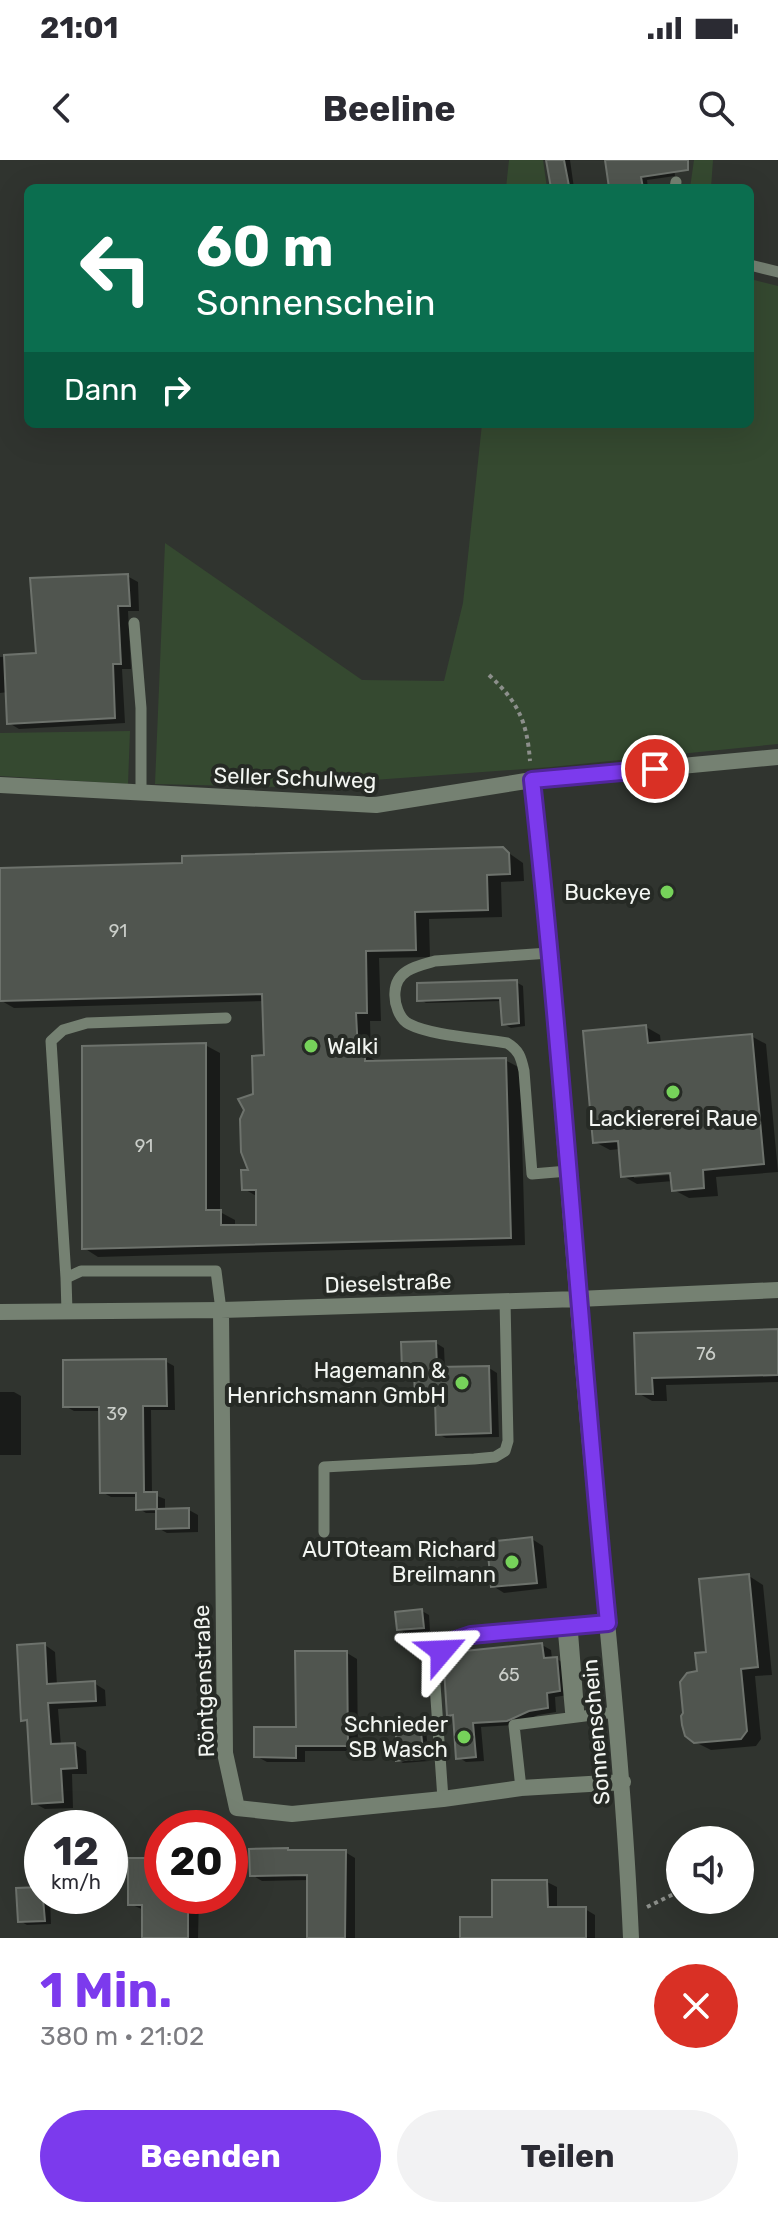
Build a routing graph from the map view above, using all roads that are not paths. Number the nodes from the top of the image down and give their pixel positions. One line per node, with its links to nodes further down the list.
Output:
1 (754, 266): 2 (lane)
2 (778, 272)
3 (134, 623): 7 (lane)
4 (778, 757): 5 (street, Seller Schulweg)
5 (532, 780): 7 (street, Seller Schulweg); 8 (street, Sonnenschein)
6 (0, 785): 7 (street, Seller Schulweg)
7 (141, 793)
8 (549, 953): 10 (street, Sonnenschein); 10 (lane)
9 (226, 1018): 11 (lane)
10 (568, 1171): 13 (street, Sonnenschein)
11 (66, 1278): 15 (lane); 17 (lane)
12 (778, 1290): 13 (street, Dieselstraße)
13 (578, 1299): 14 (street, Dieselstraße); 19 (street, Sonnenschein)
14 (505, 1301): 15 (street, Dieselstraße); 18 (lane)
15 (221, 1310): 17 (street, Dieselstraße); 25 (street, Röntgenstraße)
16 (0, 1312): 17 (street, Dieselstraße)
17 (67, 1312)
18 (324, 1532)
19 (608, 1623): 20 (lane); 21 (street, Sonnenschein)
20 (568, 1626): 22 (lane); 25 (lane)
21 (616, 1712): 22 (lane); 23 (street, Sonnenschein)
22 (575, 1716): 24 (lane)
23 (623, 1782): 24 (street, Röntgenstraße); 26 (street, Sonnenschein)
24 (521, 1788): 25 (street, Röntgenstraße)
25 (443, 1799)
26 (631, 1938)

